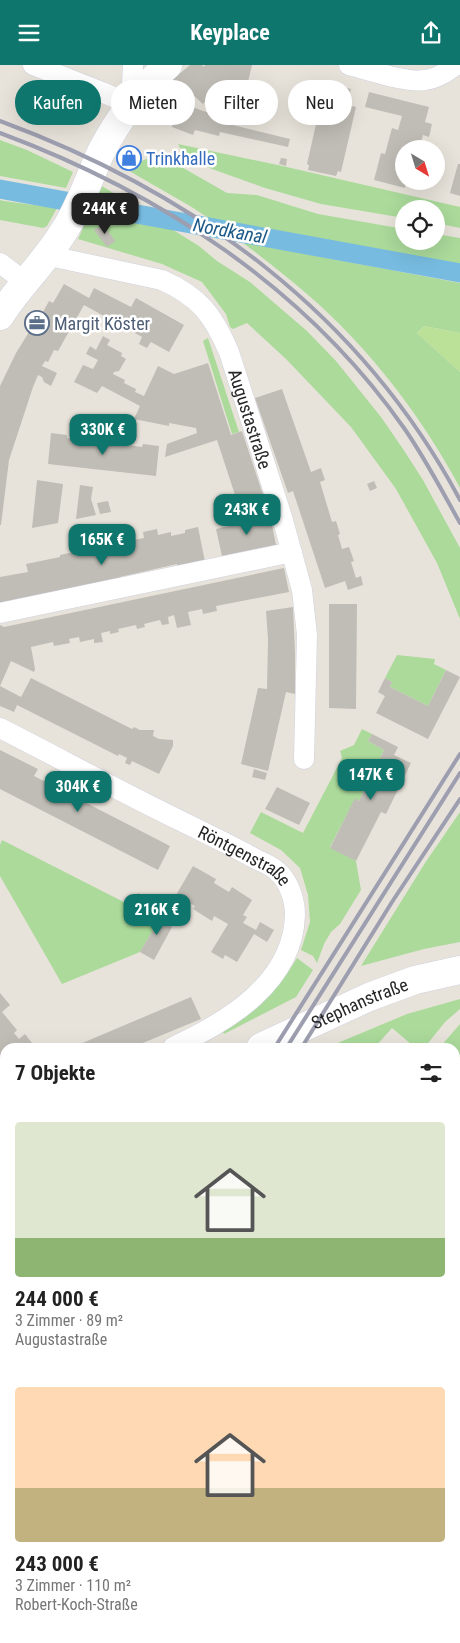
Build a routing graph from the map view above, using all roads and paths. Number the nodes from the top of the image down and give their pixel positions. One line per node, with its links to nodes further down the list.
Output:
1 (33, 65): 8 (street)
2 (132, 65): 6 (street)
3 (168, 65): 7 (main road)
4 (348, 65): 5 (street)
5 (456, 65)
6 (131, 80)
7 (151, 80)
8 (111, 96)
9 (117, 125): 10 (main road)
10 (49, 253): 12 (main road); 14 (street, Augustastraße)
11 (0, 263): 12 (street)
12 (25, 282): 13 (main road)
13 (0, 315)
14 (292, 552): 15 (street); 17 (street, Augustastraße)
15 (0, 613)
16 (0, 729): 19 (street, Röntgenstraße)
17 (304, 759)
18 (460, 970): 20 (main road, Stephanstraße)
19 (181, 1043)
20 (270, 1043)

